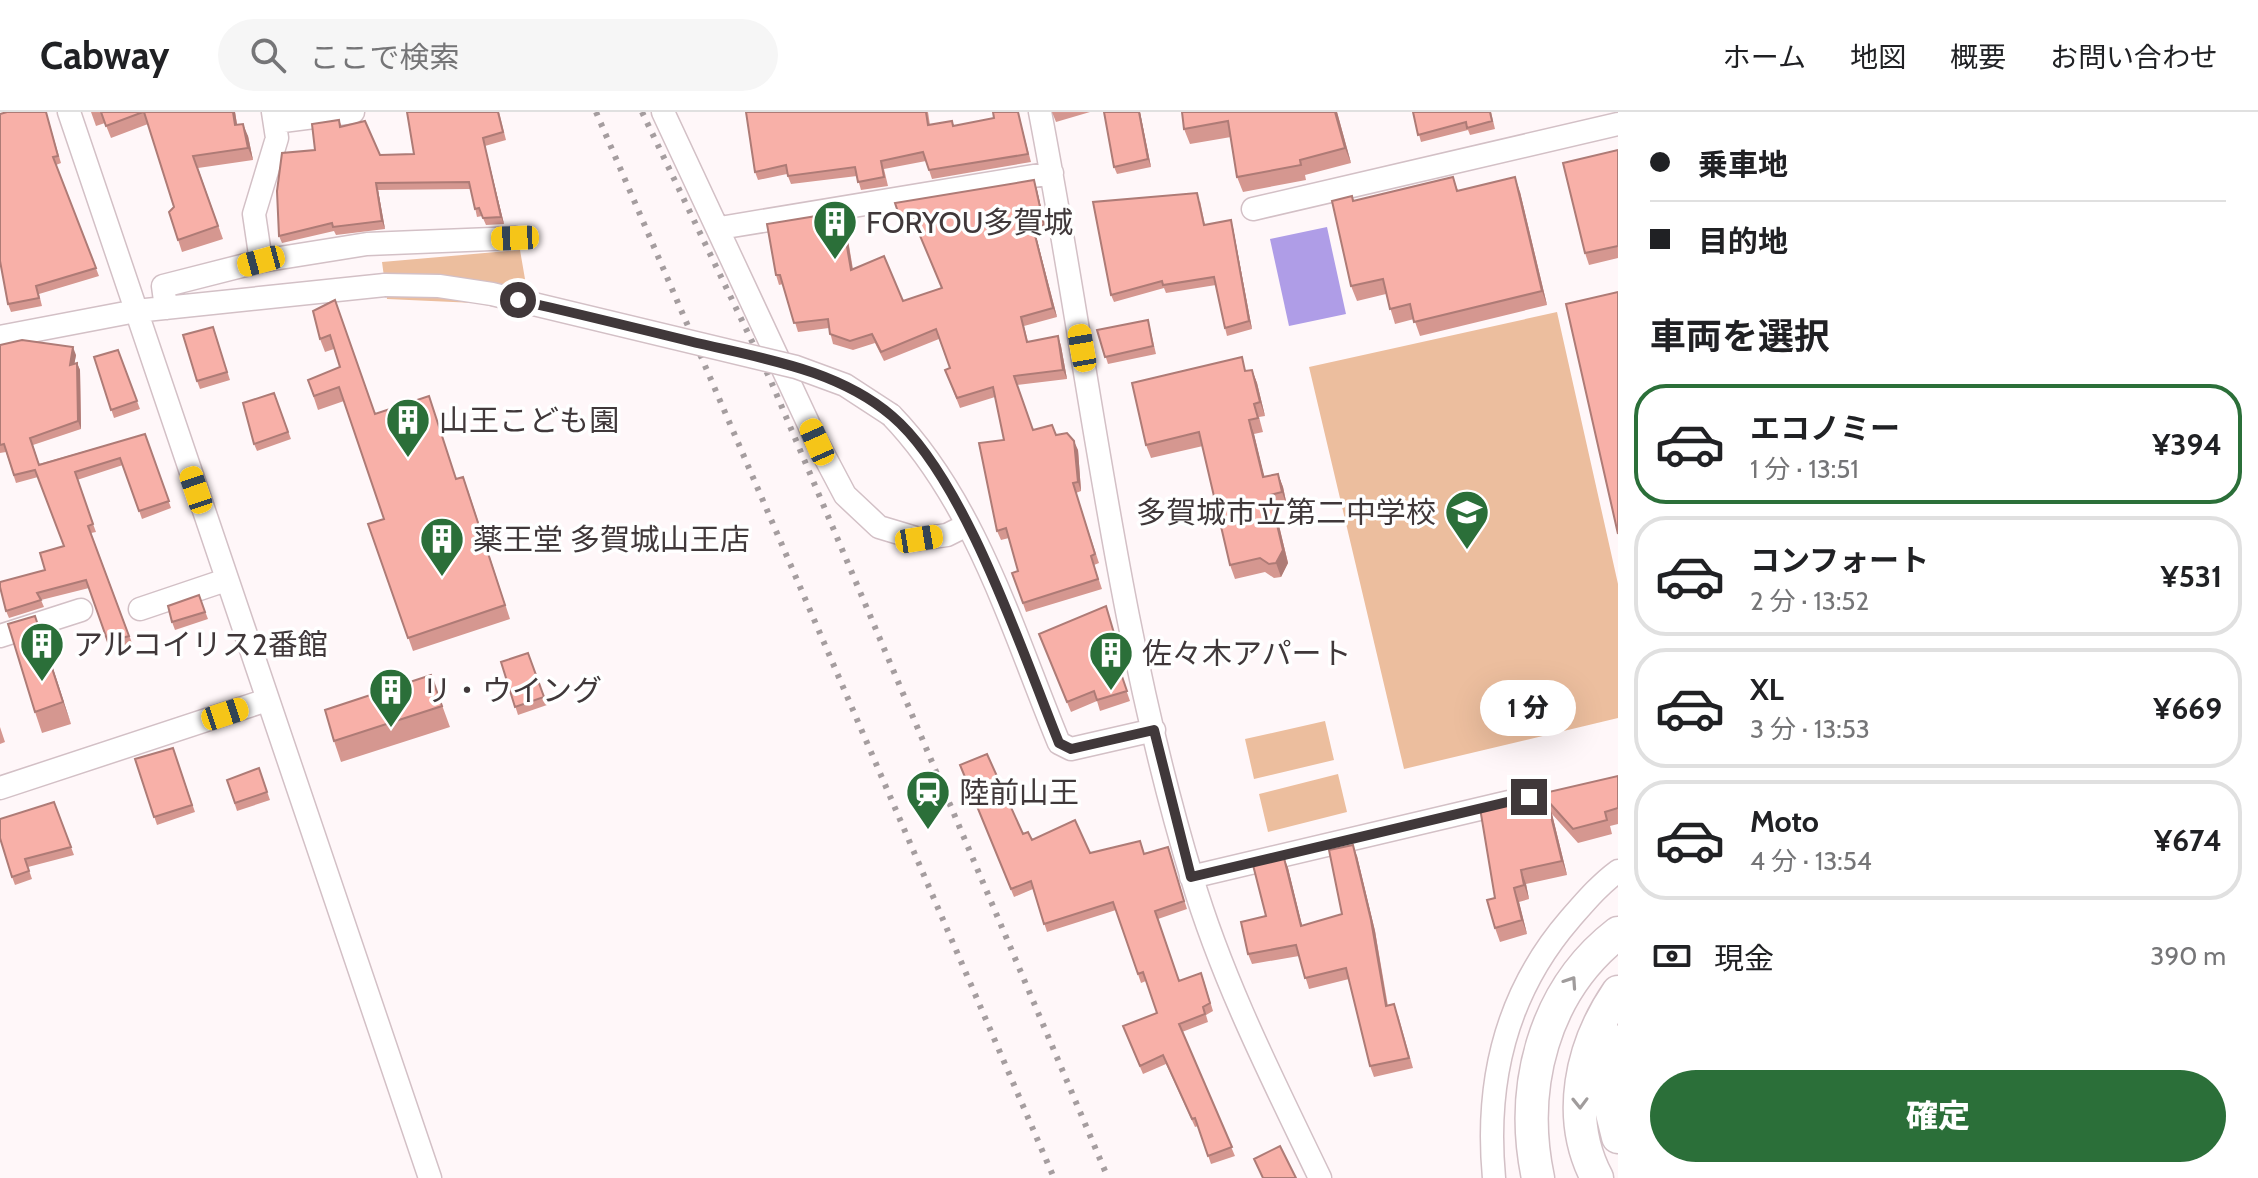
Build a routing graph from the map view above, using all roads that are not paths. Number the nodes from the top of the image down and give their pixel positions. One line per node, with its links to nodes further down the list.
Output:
1 (69, 112): 13 (street)
2 (353, 112): 5 (street)
3 (663, 112): 9 (street)
4 (1040, 112): 7 (street)
5 (274, 117): 11 (street)
6 (1618, 124): 8 (street)
7 (1052, 173): 9 (street); 21 (street)
8 (1253, 209)
9 (720, 228): 15 (street)
10 (515, 238): 11 (street)
11 (261, 261): 12 (street)
12 (166, 308): 13 (street); 15 (street, bridge)
13 (136, 311): 14 (street); 16 (street)
14 (0, 337)
15 (967, 525): 21 (street)
16 (226, 580): 17 (street); 20 (street)
17 (140, 609)
18 (81, 610): 19 (street)
19 (0, 636)
20 (267, 700): 22 (street); 30 (street)
21 (1154, 730): 25 (street)
22 (0, 788)
23 (1526, 798): 25 (street)
24 (1618, 871): 32 (street)
25 (1191, 877): 31 (street)
26 (1618, 933): 28 (highway, one-way to 26)
27 (1614, 997): 29 (highway); 35 (highway, one-way to 35)
28 (1543, 1043): 33 (highway); 34 (highway)
29 (1618, 1137)
30 (430, 1178)
31 (1320, 1178)
32 (1494, 1178)
33 (1538, 1178)
34 (1551, 1178)
35 (1597, 1178)

